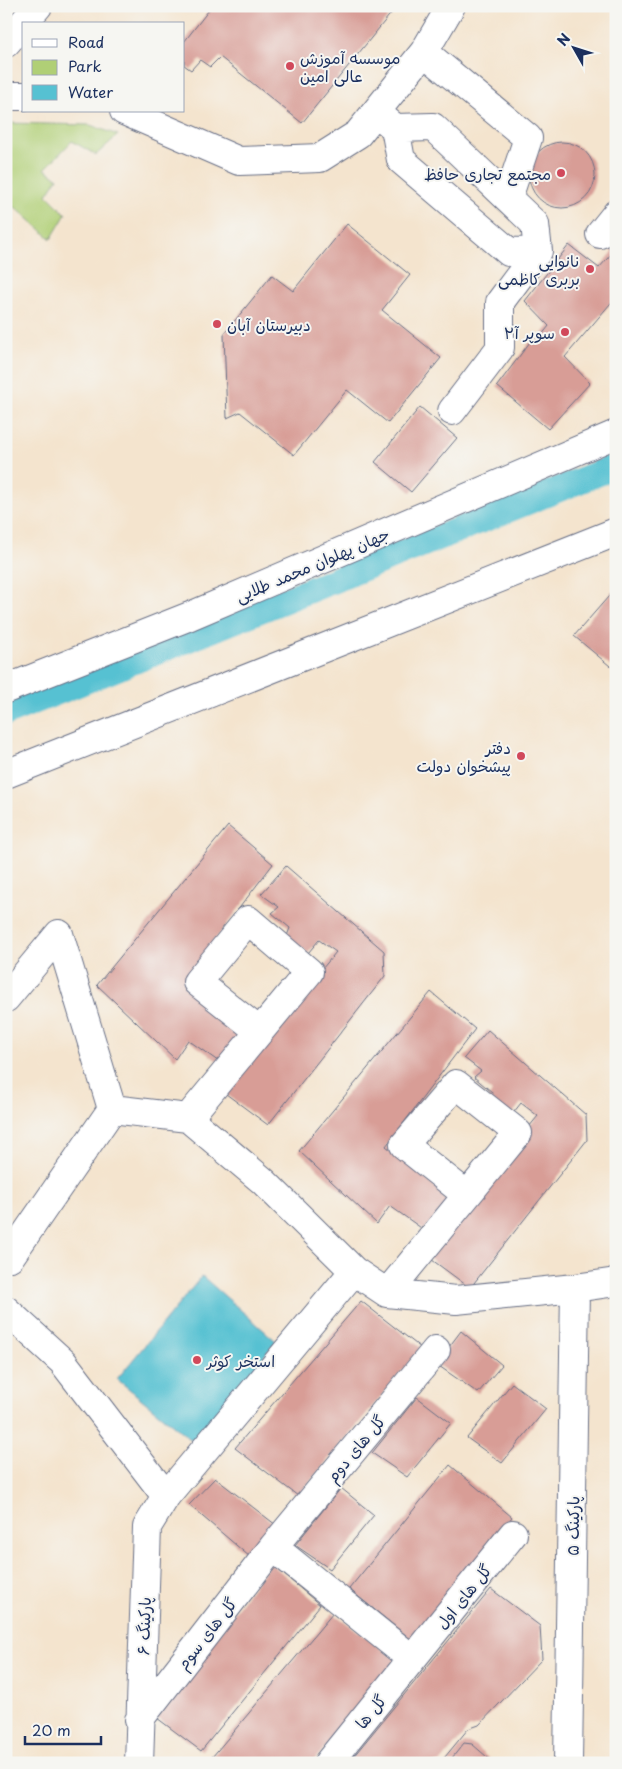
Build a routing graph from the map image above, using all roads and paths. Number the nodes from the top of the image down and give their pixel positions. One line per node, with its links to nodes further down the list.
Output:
1 (38, 6): 3 (street)
2 (451, 6): 6 (street)
3 (24, 22)
4 (22, 24): 5 (street)
5 (6, 43)
6 (424, 52): 10 (street); 11 (street)
7 (6, 96): 8 (street)
8 (22, 96)
9 (126, 112): 10 (street)
10 (386, 120): 11 (street); 12 (street)
11 (508, 198): 12 (street)
12 (538, 251): 13 (street)
13 (452, 411)
14 (616, 434): 16 (street, جهان پهلوان محمد طلایی)
15 (616, 532): 17 (street)
16 (6, 689)
17 (6, 774)
18 (6, 998): 20 (street)
19 (260, 1031): 21 (street)
20 (112, 1109): 21 (street); 23 (street)
21 (188, 1118): 24 (street)
22 (467, 1195): 27 (street)
23 (10, 1257)
24 (354, 1270): 27 (street); 30 (street, پارکینگ ۶)
25 (616, 1282): 26 (street)
26 (575, 1288): 27 (street); 37 (street, پارکینگ ۵)
27 (387, 1293)
28 (6, 1310): 30 (street)
29 (436, 1350): 32 (street, گل های دوم)
30 (166, 1496): 34 (street, پارکینگ ۶)
31 (513, 1534): 33 (street, گل های اول)
32 (273, 1547): 33 (street); 34 (street, گل های سوم)
33 (412, 1659): 36 (street, گل ها)
34 (139, 1720): 35 (street, پارکینگ ۶)
35 (139, 1763)
36 (328, 1763)
37 (568, 1763)

